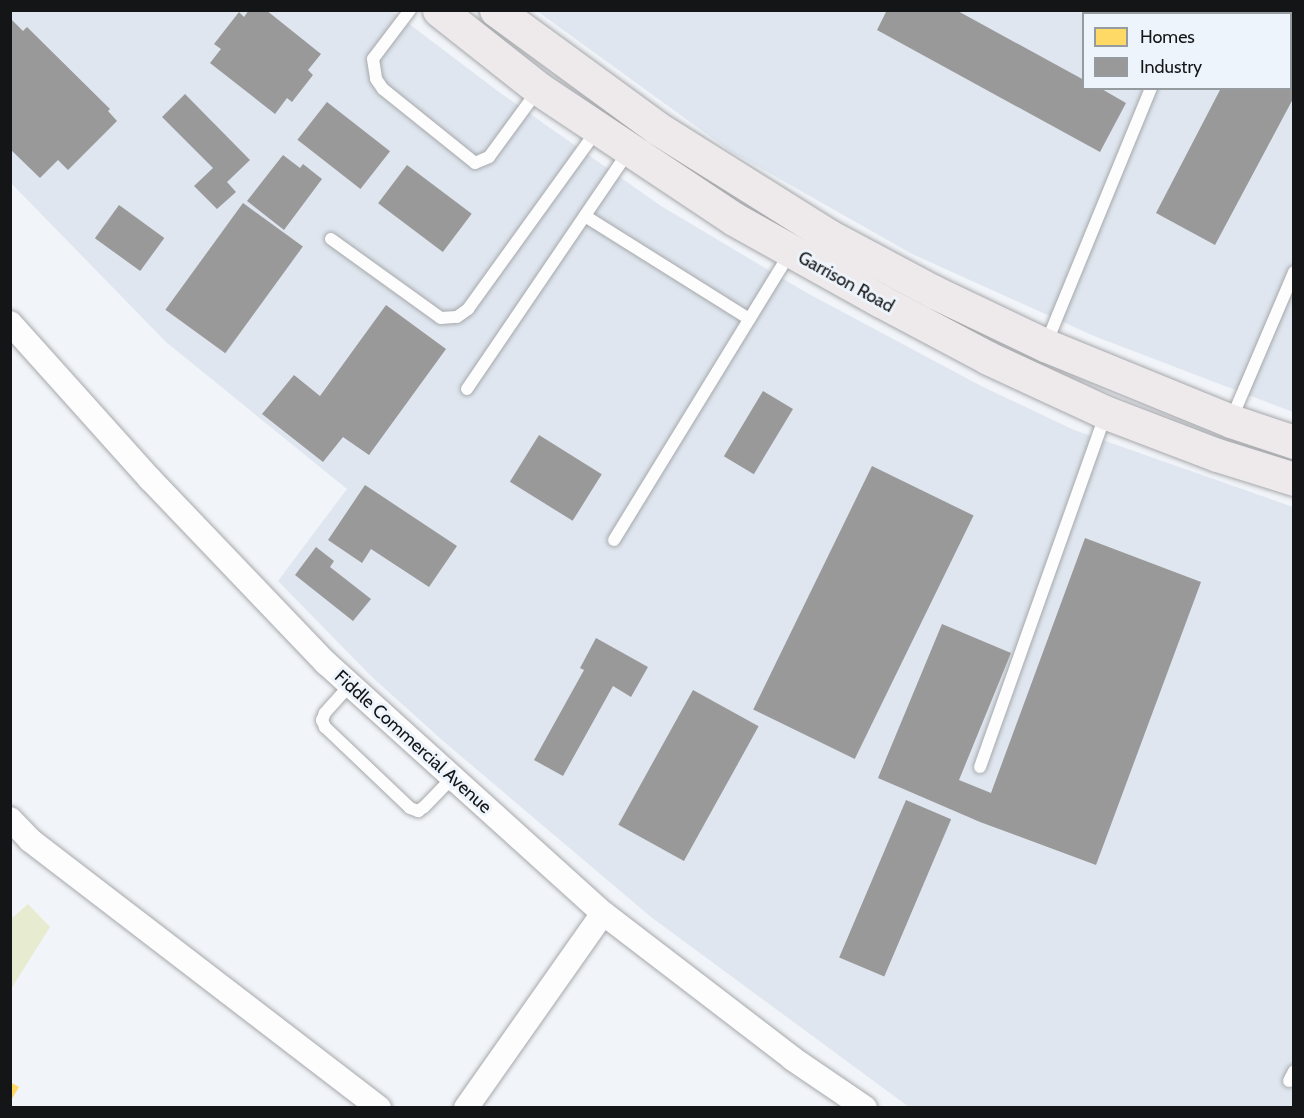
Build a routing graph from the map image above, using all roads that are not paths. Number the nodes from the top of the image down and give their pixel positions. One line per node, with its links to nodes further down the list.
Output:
1 (410, 10): 4 (lane)
2 (439, 10): 4 (main road, Garrison Road)
3 (496, 10): 14 (main road, Garrison Road)
4 (539, 89): 6 (main road, Garrison Road)
5 (1150, 90): 14 (lane)
6 (598, 129): 7 (main road, Garrison Road); 9 (lane)
7 (630, 150): 8 (lane); 10 (main road, Garrison Road)
8 (585, 216): 12 (lane); 15 (lane)
9 (330, 239)
10 (791, 252): 12 (lane); 16 (main road, Garrison Road)
11 (1293, 272): 17 (lane)
12 (748, 319): 20 (lane)
13 (10, 323): 21 (street, Fiddle Commercial Avenue)
14 (1046, 345): 17 (main road, Garrison Road)
15 (467, 389)
16 (1107, 413): 19 (main road, Garrison Road); 22 (lane)
17 (1231, 421): 18 (main road, Garrison Road)
18 (1293, 442)
19 (1293, 479)
20 (614, 540)
21 (350, 685): 23 (street, Fiddle Commercial Avenue); 23 (lane)
22 (980, 768)
23 (452, 778): 25 (street, Fiddle Commercial Avenue)
24 (10, 819): 26 (street)
25 (603, 913): 27 (street); 28 (street, Fiddle Commercial Avenue)
26 (379, 1107)
27 (466, 1107)
28 (865, 1107)

